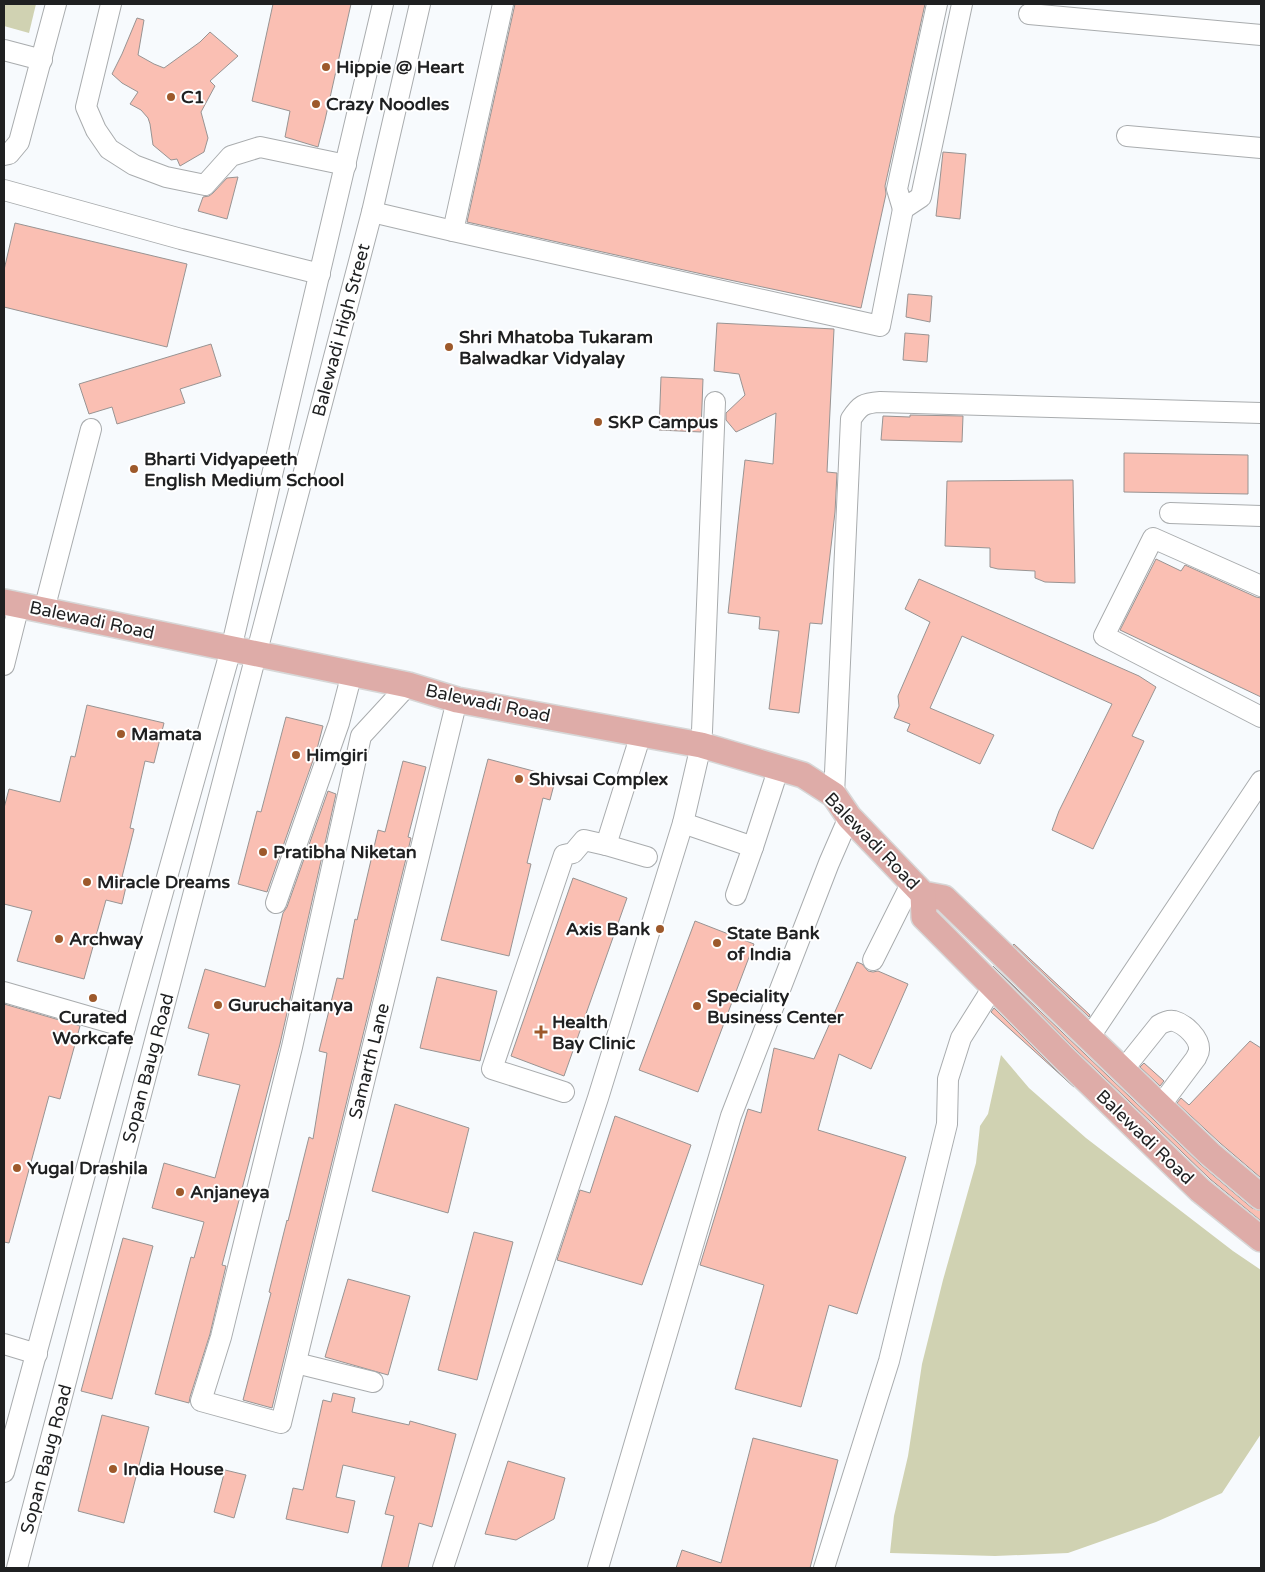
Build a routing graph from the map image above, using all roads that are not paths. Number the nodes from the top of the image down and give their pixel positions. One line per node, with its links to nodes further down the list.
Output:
1 (56, 4): 11 (street)
2 (111, 4): 15 (street)
3 (383, 4): 15 (street, Balewadi High Street)
4 (420, 4): 18 (street, Balewadi High Street)
5 (503, 4): 19 (street)
6 (937, 4): 17 (street)
7 (962, 4): 17 (street)
8 (1029, 14): 9 (street)
9 (1261, 35)
10 (4, 50): 11 (street)
11 (42, 60): 14 (street)
12 (1127, 136): 13 (street)
13 (1261, 148)
14 (4, 155)
15 (346, 164): 20 (street, Balewadi High Street)
16 (4, 190): 20 (street)
17 (903, 209): 19 (street)
18 (372, 212): 19 (street); 30 (street, Balewadi High Street)
19 (453, 231)
20 (320, 274): 29 (street, Balewadi High Street)
21 (715, 402): 37 (street)
22 (1261, 413): 40 (street)
23 (91, 429): 28 (street)
24 (1170, 513): 25 (street)
25 (1261, 516)
26 (1261, 586): 35 (street)
27 (11, 603): 28 (main road, Balewadi Road); 31 (street)
28 (44, 610): 29 (main road, Balewadi Road)
29 (231, 649): 30 (main road, Balewadi Road); 52 (street, Sopan Baug Road)
30 (256, 654): 32 (main road, Balewadi Road); 64 (street, Sopan Baug Road)
31 (4, 665)
32 (352, 674): 33 (main road, Balewadi Road); 48 (street)
33 (408, 685): 34 (main road, Balewadi Road); 61 (street, Samarth Lane)
34 (457, 700): 36 (main road, Balewadi Road); 61 (street, Samarth Lane)
35 (1261, 717)
36 (642, 734): 37 (main road, Balewadi Road); 43 (street)
37 (701, 746): 38 (main road, Balewadi Road); 42 (street)
38 (779, 767): 40 (main road, Balewadi Road); 44 (street)
39 (1261, 782): 53 (street)
40 (834, 795): 41 (main road, Balewadi Road)
41 (849, 817): 46 (main road, Balewadi Road); 66 (street)
42 (683, 823): 44 (street); 65 (street)
43 (606, 845): 45 (street); 55 (street)
44 (753, 847): 47 (street)
45 (647, 858)
46 (918, 888): 49 (street); 50 (main road, Balewadi Road); 53 (main road, Balewadi Road)
47 (736, 895)
48 (276, 904)
49 (873, 960)
50 (994, 987): 58 (main road, Balewadi Road); 67 (street)
51 (4, 992): 52 (street)
52 (125, 1027): 60 (street, Sopan Baug Road)
53 (1089, 1038): 54 (main road, Balewadi Road)
54 (1123, 1070): 56 (main road, Balewadi Road); 56 (street)
55 (564, 1092)
56 (1160, 1106): 57 (main road, Balewadi Road)
57 (1261, 1197)
58 (1261, 1239)
59 (4, 1344): 60 (street)
60 (37, 1354): 63 (street, Sopan Baug Road)
61 (296, 1363): 62 (street)
62 (373, 1382)
63 (4, 1468)
64 (18, 1568)
65 (443, 1568)
66 (598, 1568)
67 (824, 1568)

